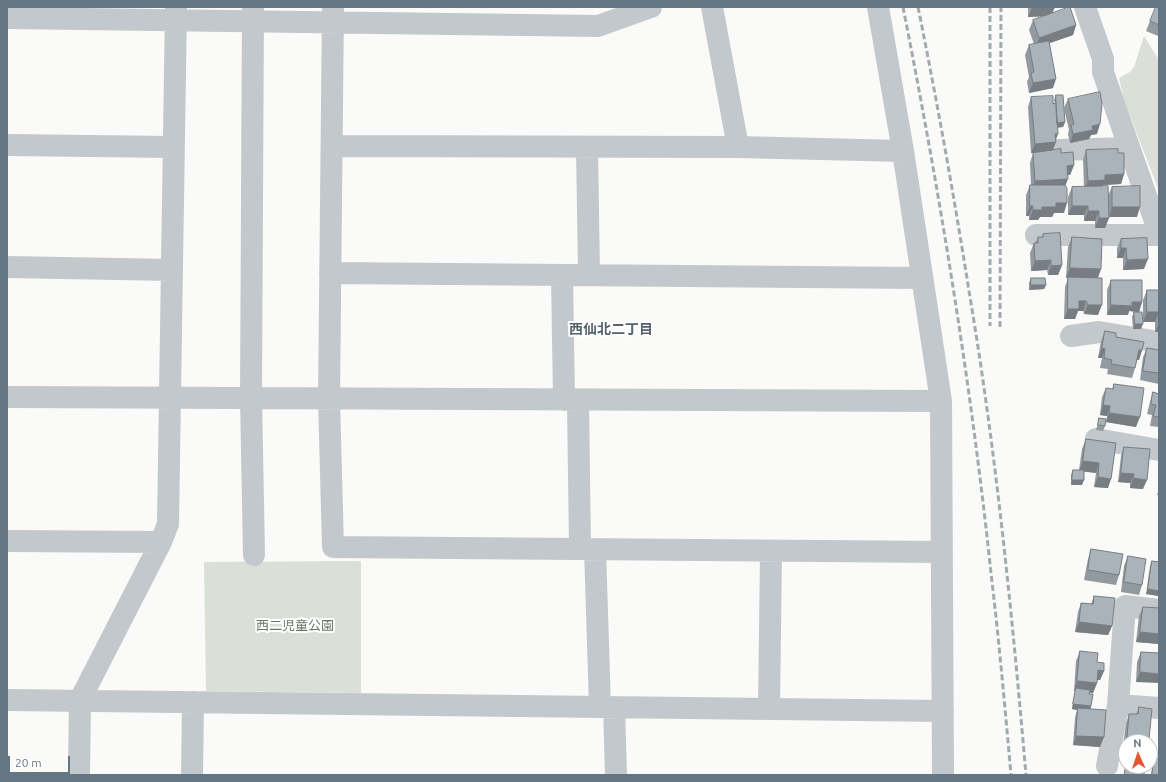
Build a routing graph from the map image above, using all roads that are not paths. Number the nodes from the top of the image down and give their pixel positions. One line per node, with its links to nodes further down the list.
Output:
1 (651, 7): 7 (street)
2 (712, 7): 13 (street)
3 (878, 7): 16 (street)
4 (1085, 7): 14 (street)
5 (176, 14): 6 (street); 8 (street); 11 (street)
6 (253, 14): 7 (street); 29 (street)
7 (333, 15): 10 (street)
8 (7, 18)
9 (7, 145): 11 (street)
10 (332, 146): 12 (street); 21 (street)
11 (173, 147): 20 (street)
12 (587, 147): 13 (street); 23 (street)
13 (738, 147): 16 (street)
14 (1129, 148): 15 (street); 17 (street)
15 (1059, 150)
16 (903, 151): 24 (street)
17 (1159, 234): 18 (street)
18 (1036, 235)
19 (7, 267): 20 (street)
20 (172, 270): 28 (street)
21 (330, 273): 22 (street); 30 (street)
22 (562, 275): 23 (street); 31 (street)
23 (589, 276): 24 (street)
24 (922, 278): 32 (street)
25 (1071, 336): 26 (street)
26 (1159, 342)
27 (7, 397): 28 (street)
28 (168, 398): 29 (street); 36 (street)
29 (251, 398): 30 (street); 40 (street)
30 (329, 398): 31 (street); 37 (street)
31 (571, 400): 32 (street); 37 (street)
32 (941, 402): 39 (street)
33 (1096, 439): 34 (street)
34 (1159, 450)
35 (7, 541): 36 (street)
36 (161, 542): 43 (street)
37 (587, 549): 38 (street); 46 (street)
38 (771, 552): 39 (street); 48 (street)
39 (942, 552): 49 (street)
40 (254, 555)
41 (1159, 610): 45 (street)
42 (7, 700): 43 (street)
43 (80, 700): 44 (street); 51 (street)
44 (193, 702): 46 (street); 52 (street)
45 (1118, 705): 47 (street); 50 (street)
46 (607, 707): 48 (street); 53 (street)
47 (1159, 708)
48 (769, 709): 49 (street)
49 (943, 711): 54 (street)
50 (1107, 766)
51 (80, 775)
52 (192, 775)
53 (616, 775)
54 (943, 775)

